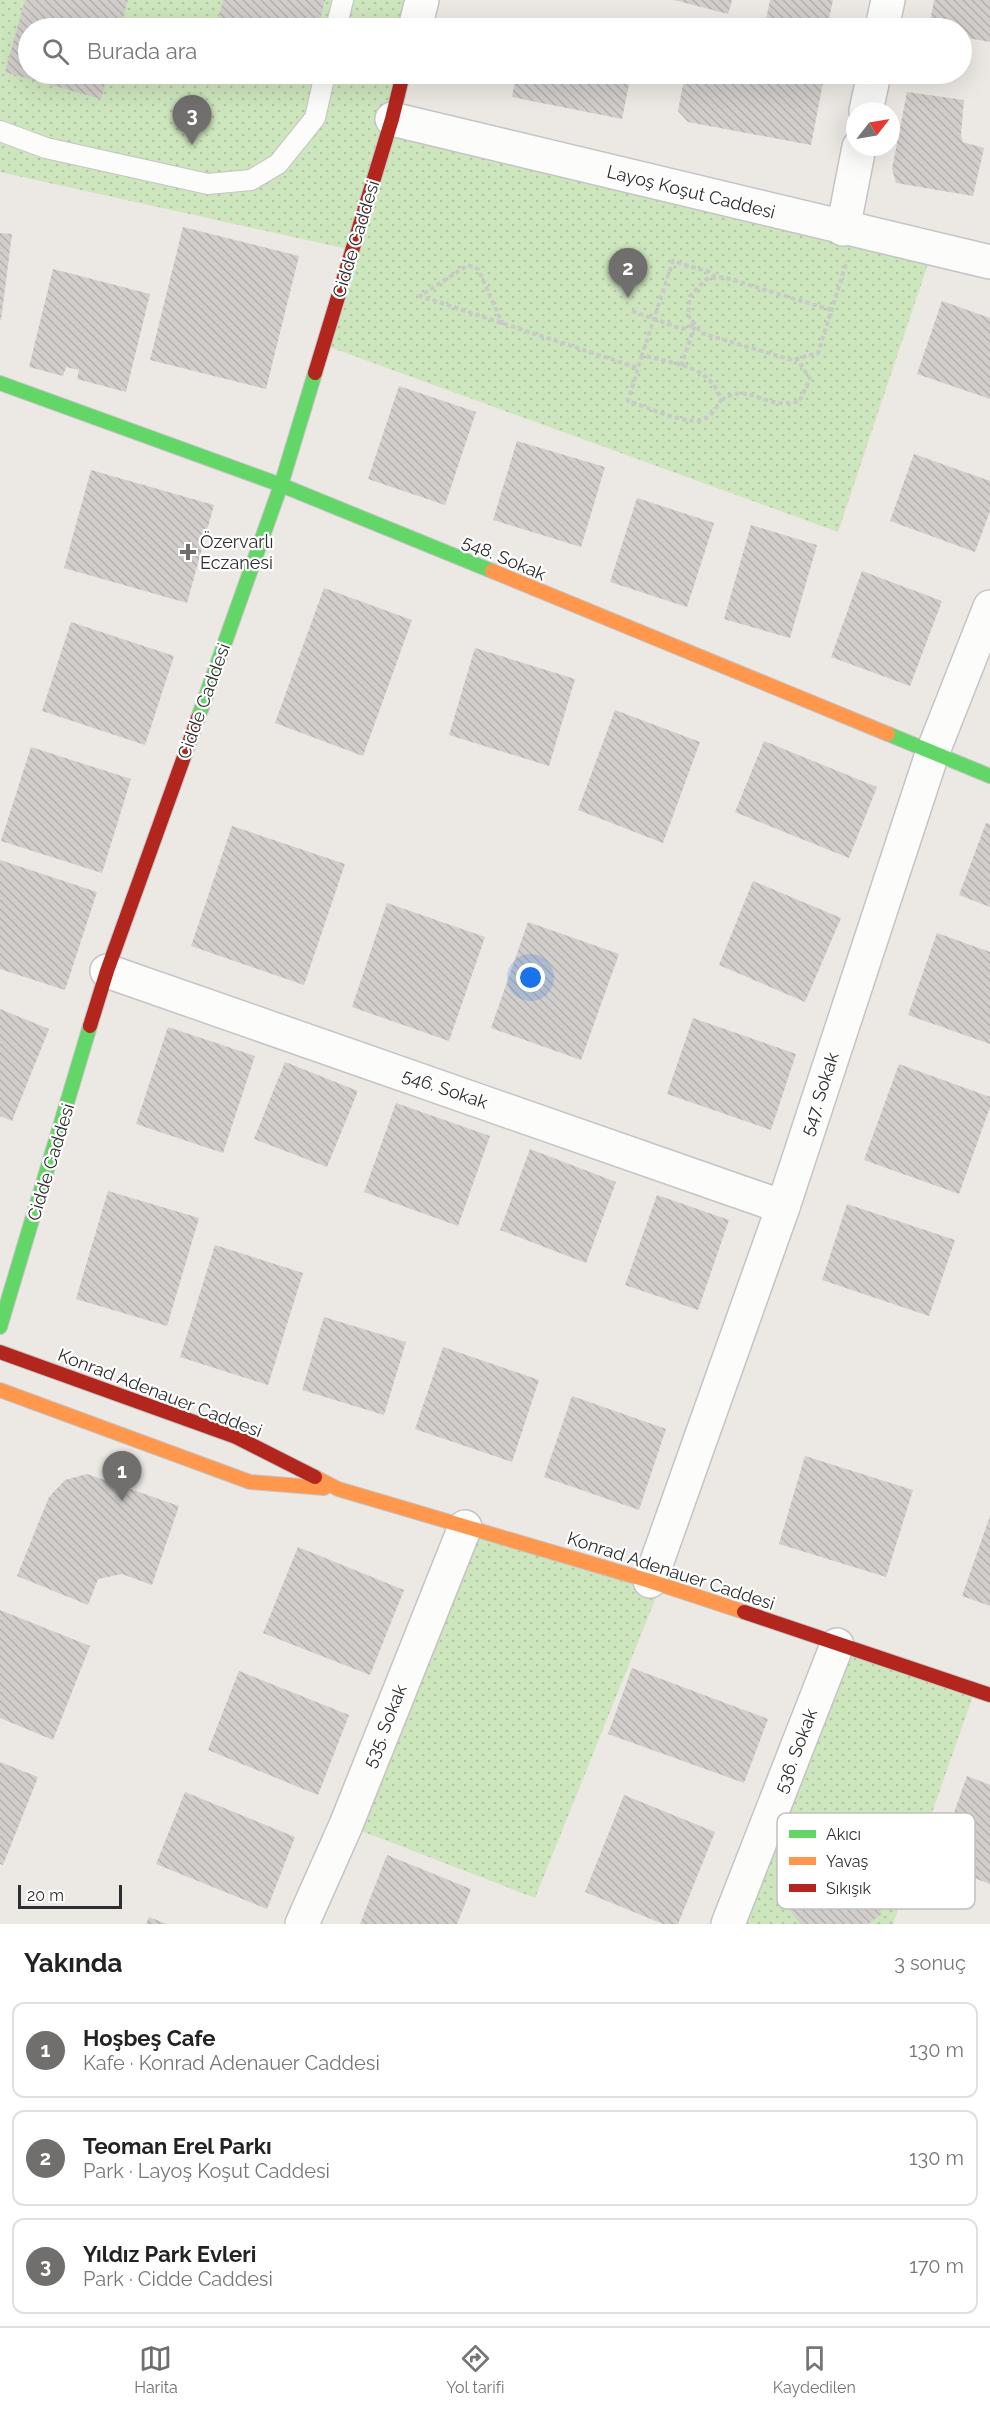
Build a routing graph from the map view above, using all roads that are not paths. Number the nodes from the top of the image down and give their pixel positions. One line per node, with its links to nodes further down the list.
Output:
1 (343, 0): 4 (lane)
2 (422, 0): 5 (street)
3 (888, 0): 6 (street)
4 (338, 18)
5 (418, 18)
6 (884, 18)
7 (323, 84): 12 (lane)
8 (401, 84): 11 (street, Cidde Caddesi)
9 (872, 84): 10 (street)
10 (868, 102)
11 (392, 119): 14 (street, Layoş Koşut Caddesi); 17 (street, Cidde Caddesi)
12 (0, 132)
13 (858, 156): 14 (street)
14 (850, 230): 15 (street, Layoş Koşut Caddesi)
15 (990, 262)
16 (0, 383): 17 (street, 548. Sokak)
17 (281, 484): 19 (street, 548. Sokak); 21 (street, Cidde Caddesi)
18 (990, 607): 19 (street, 547. Sokak)
19 (932, 754): 20 (street, 548. Sokak); 22 (street, 547. Sokak)
20 (990, 776)
21 (107, 971): 22 (street, 546. Sokak); 23 (street, Cidde Caddesi)
22 (783, 1207): 28 (street, 547. Sokak)
23 (0, 1327)
24 (0, 1352): 26 (street, Konrad Adenauer Caddesi)
25 (0, 1389): 26 (street, Konrad Adenauer Caddesi)
26 (338, 1489): 27 (street, Konrad Adenauer Caddesi)
27 (465, 1527): 28 (street, Konrad Adenauer Caddesi); 31 (street, 535. Sokak)
28 (650, 1581): 29 (street, Konrad Adenauer Caddesi)
29 (837, 1645): 30 (street, Konrad Adenauer Caddesi); 32 (street, 536. Sokak)
30 (990, 1695)
31 (302, 1924)
32 (728, 1924)

